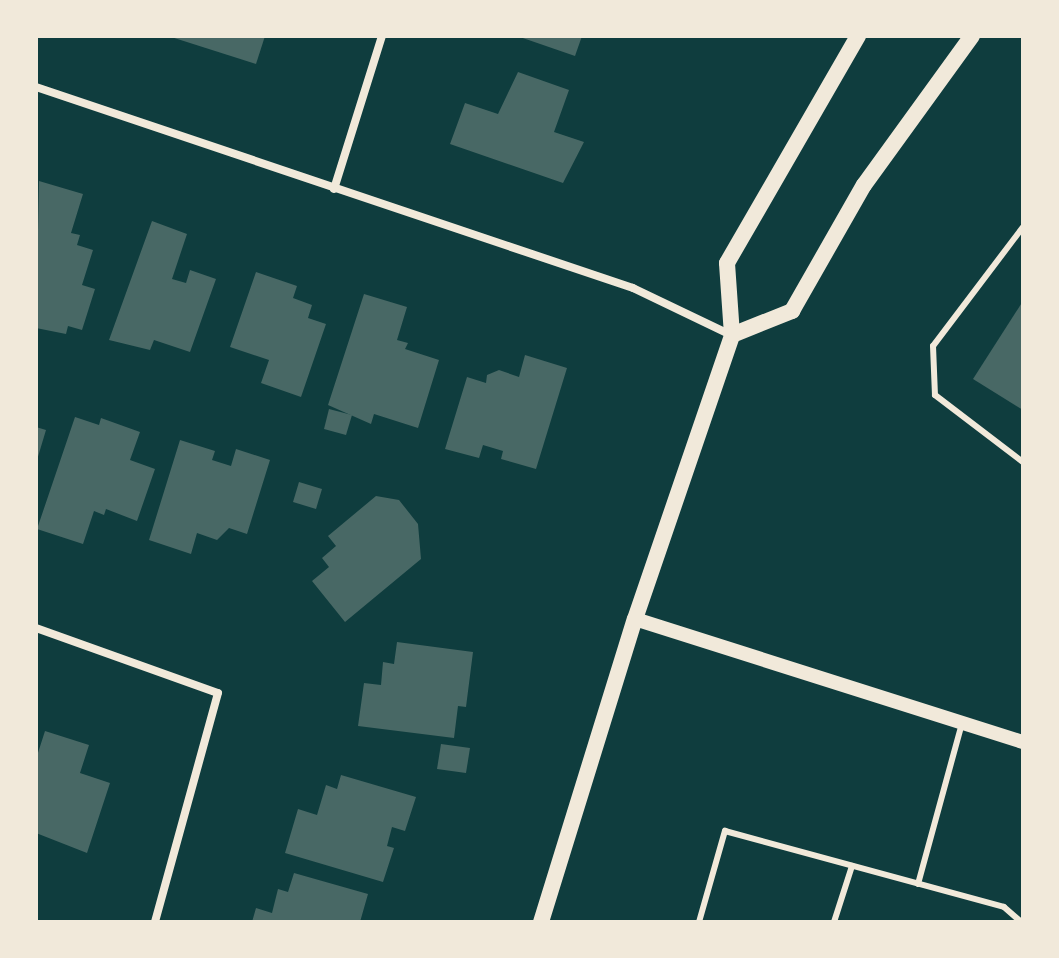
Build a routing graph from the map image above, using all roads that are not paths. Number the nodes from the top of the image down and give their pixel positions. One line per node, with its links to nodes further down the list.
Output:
1 (382, 36): 5 (street)
2 (858, 36): 7 (main road)
3 (972, 36): 7 (main road)
4 (36, 87): 5 (street)
5 (334, 189): 7 (street)
6 (1023, 227): 8 (lane)
7 (732, 335): 9 (main road)
8 (1023, 462)
9 (635, 619): 11 (street); 16 (main road)
10 (36, 628): 15 (street)
11 (962, 723): 12 (street); 14 (lane)
12 (1023, 742)
13 (852, 866): 14 (lane); 17 (lane); 18 (lane)
14 (918, 884): 19 (lane)
15 (155, 922)
16 (541, 922)
17 (699, 922)
18 (834, 922)
19 (1021, 922)

